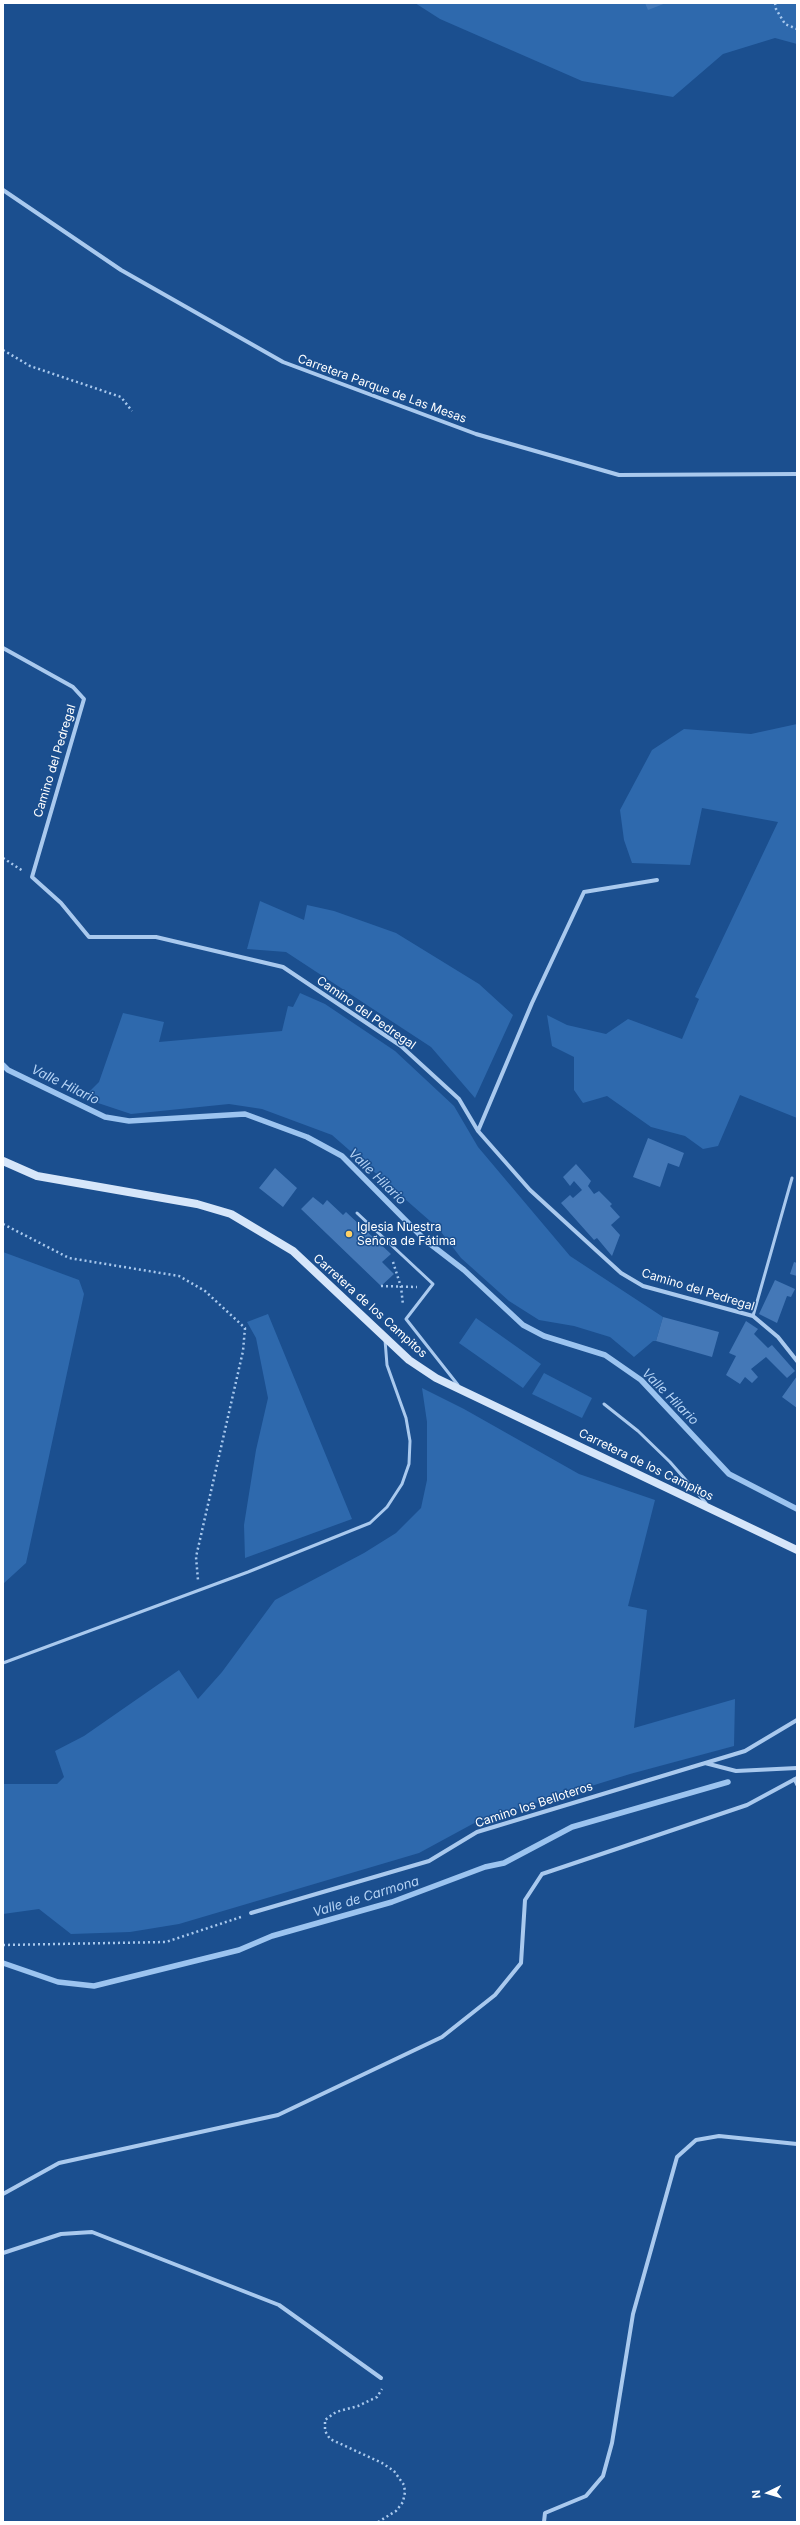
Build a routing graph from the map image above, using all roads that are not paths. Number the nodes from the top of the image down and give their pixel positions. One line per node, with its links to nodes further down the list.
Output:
1 (3, 190): 2 (street, Carretera Parque de Las Mesas)
2 (797, 474)
3 (3, 648): 5 (street, Camino del Pedregal)
4 (657, 880): 5 (street)
5 (478, 1131): 9 (street, Camino del Pedregal)
6 (3, 1161): 10 (main road, Carretera de los Campitos)
7 (792, 1178): 9 (lane)
8 (356, 1213): 12 (lane)
9 (753, 1316): 11 (street, Camino del Pedregal)
10 (385, 1336): 12 (main road, Carretera de los Campitos); 16 (lane)
11 (797, 1361)
12 (461, 1390): 14 (main road, Carretera de los Campitos)
13 (604, 1404): 14 (lane)
14 (711, 1509): 15 (main road, Carretera de los Campitos)
15 (797, 1550)
16 (3, 1663)
17 (797, 1720): 18 (street, Camino los Belloteros)
18 (704, 1763): 19 (street); 22 (street, Camino los Belloteros)
19 (797, 1768)
20 (795, 1778): 21 (lane); 24 (street)
21 (797, 1785)
22 (251, 1914)
23 (797, 2144): 27 (street)
24 (3, 2194)
25 (3, 2252): 26 (street)
26 (381, 2378)
27 (544, 2522)

